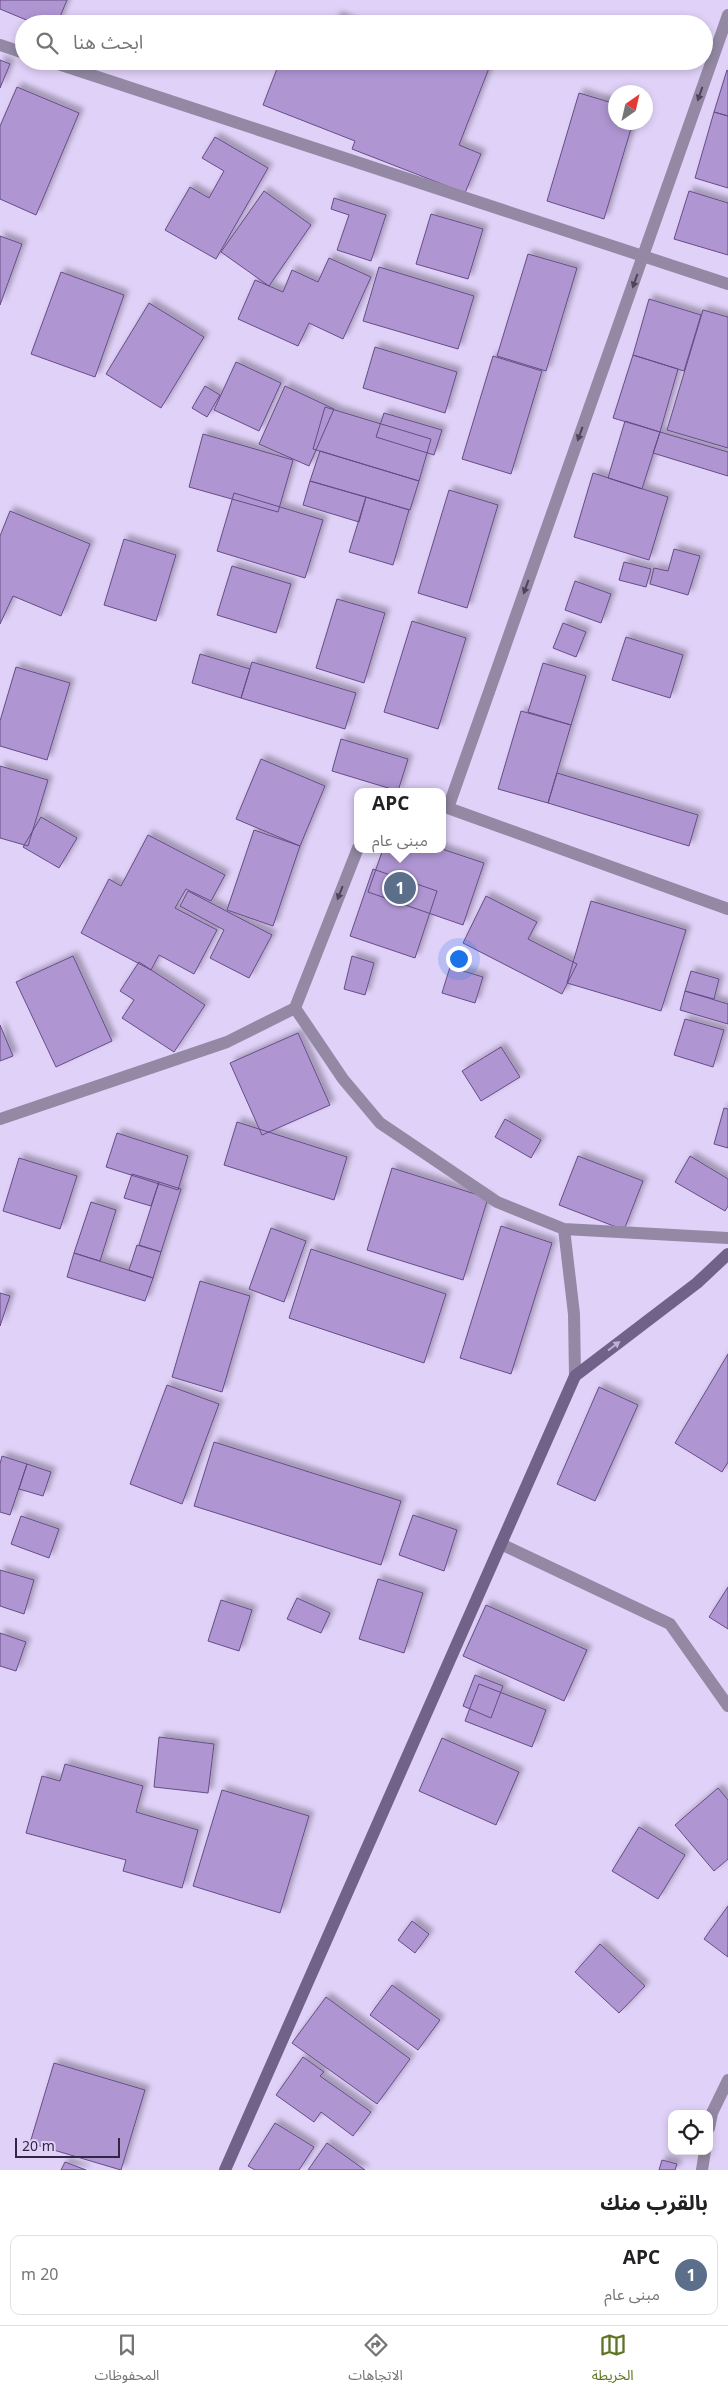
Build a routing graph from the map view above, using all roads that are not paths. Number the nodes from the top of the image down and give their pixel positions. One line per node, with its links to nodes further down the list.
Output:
1 (728, 15): 4 (street, one-way to 4)
2 (0, 45): 3 (street)
3 (15, 50)
4 (713, 58)
5 (76, 70): 7 (street)
6 (709, 70): 7 (street, one-way to 7)
7 (643, 257): 8 (street); 9 (street, one-way to 9)
8 (728, 284)
9 (446, 805)
10 (446, 808): 12 (street)
11 (356, 853): 13 (street, one-way to 13)
12 (728, 909)
13 (295, 1008): 14 (street); 15 (street)
14 (0, 1118)
15 (564, 1229): 16 (street); 18 (street)
16 (728, 1238)
17 (728, 1254): 18 (main road, one-way to 17)
18 (575, 1376): 19 (main road)
19 (501, 1544): 20 (street); 24 (main road)
20 (728, 1706)
21 (728, 2080): 22 (street)
22 (713, 2111)
23 (704, 2155): 25 (street)
24 (224, 2170)
25 (702, 2170)

